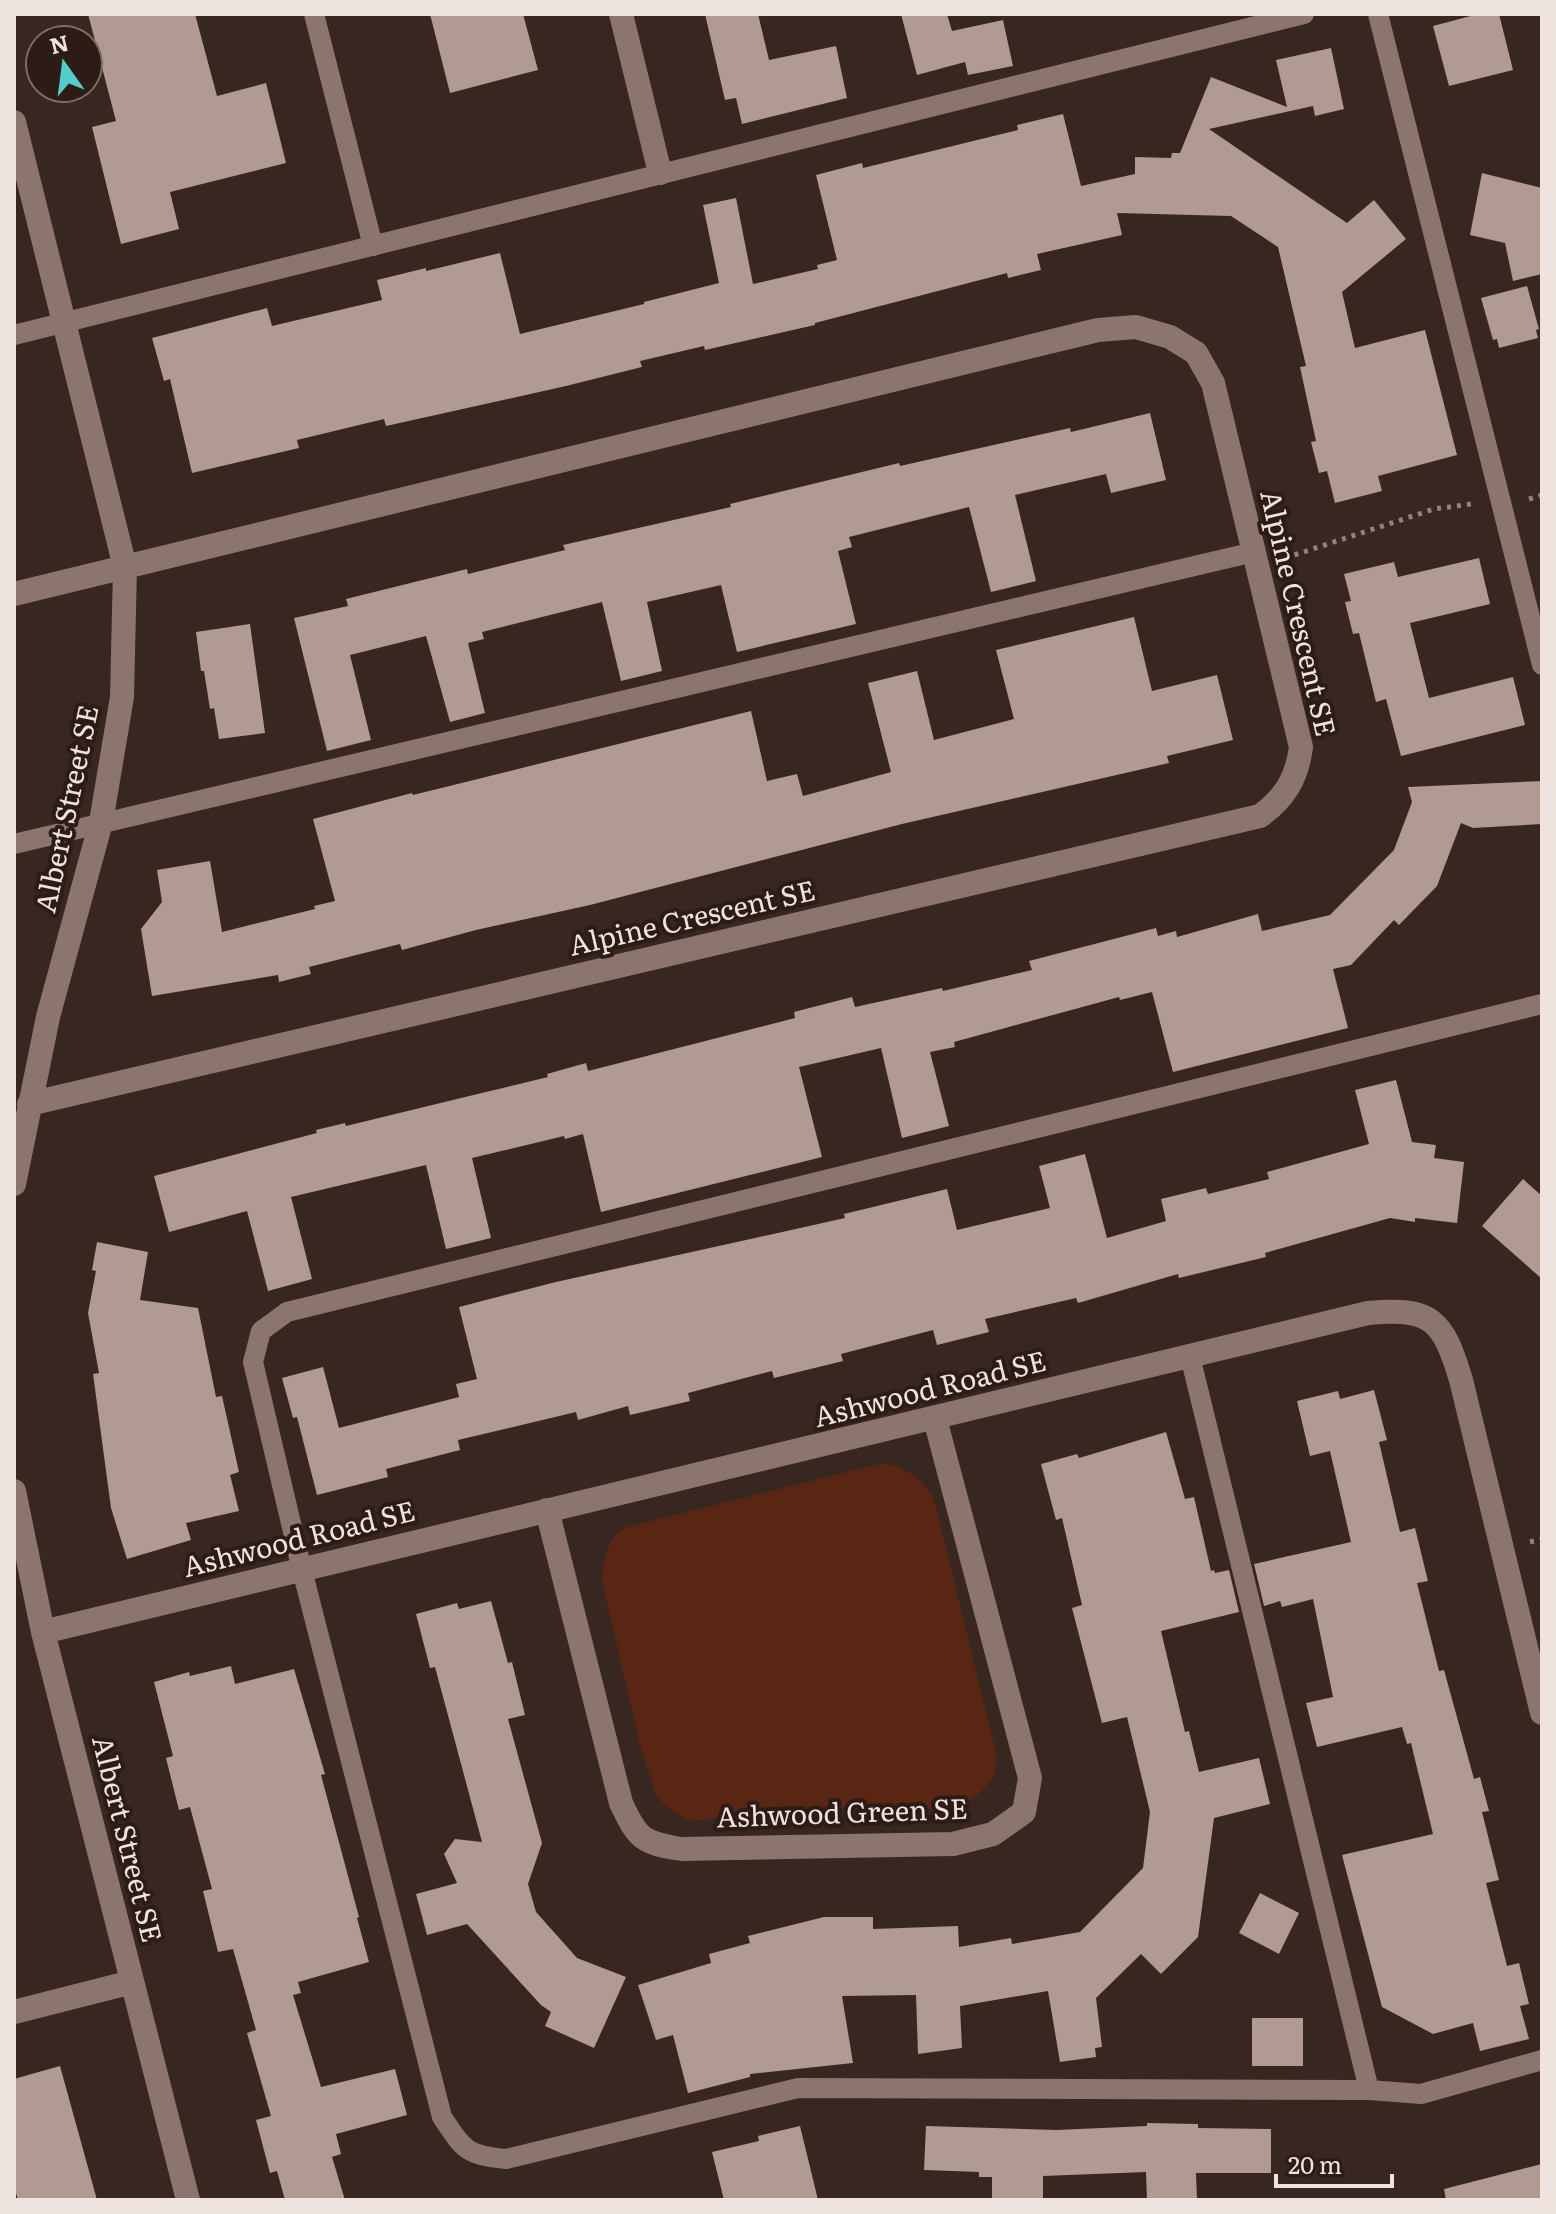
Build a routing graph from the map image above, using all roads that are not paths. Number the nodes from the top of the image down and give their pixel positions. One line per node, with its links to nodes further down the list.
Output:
1 (314, 14): 7 (lane)
2 (621, 14): 6 (street)
3 (1304, 14): 6 (lane)
4 (1378, 14): 13 (lane)
5 (14, 122): 8 (street, Albert Street SE)
6 (660, 173): 7 (lane)
7 (373, 246): 8 (lane)
8 (64, 323): 9 (lane); 11 (street, Albert Street SE)
9 (14, 335)
10 (1256, 560): 11 (street, Alpine Crescent SE); 14 (lane); 17 (street, Alpine Crescent SE)
11 (125, 567): 12 (street, Alpine Crescent SE); 14 (street, Albert Street SE)
12 (14, 594)
13 (1542, 665)
14 (101, 822): 15 (lane); 17 (street, Albert Street SE)
15 (14, 844)
16 (1542, 1004): 23 (lane)
17 (29, 1104): 18 (street, Albert Street SE)
18 (14, 1181)
19 (1190, 1356): 20 (street, Ashwood Road SE); 25 (street, Ashwood Road SE); 29 (lane)
20 (935, 1419): 22 (street, Ashwood Road SE); 22 (street, Ashwood Green SE)
21 (14, 1491): 24 (street, Albert Street SE)
22 (547, 1510): 23 (street, Ashwood Road SE)
23 (302, 1570): 24 (street, Ashwood Road SE); 29 (lane)
24 (43, 1632): 26 (street, Albert Street SE)
25 (1542, 1713)
26 (132, 1982): 27 (street); 30 (street, Albert Street SE)
27 (14, 2012)
28 (1542, 2060): 29 (lane)
29 (1369, 2090)
30 (188, 2200)

